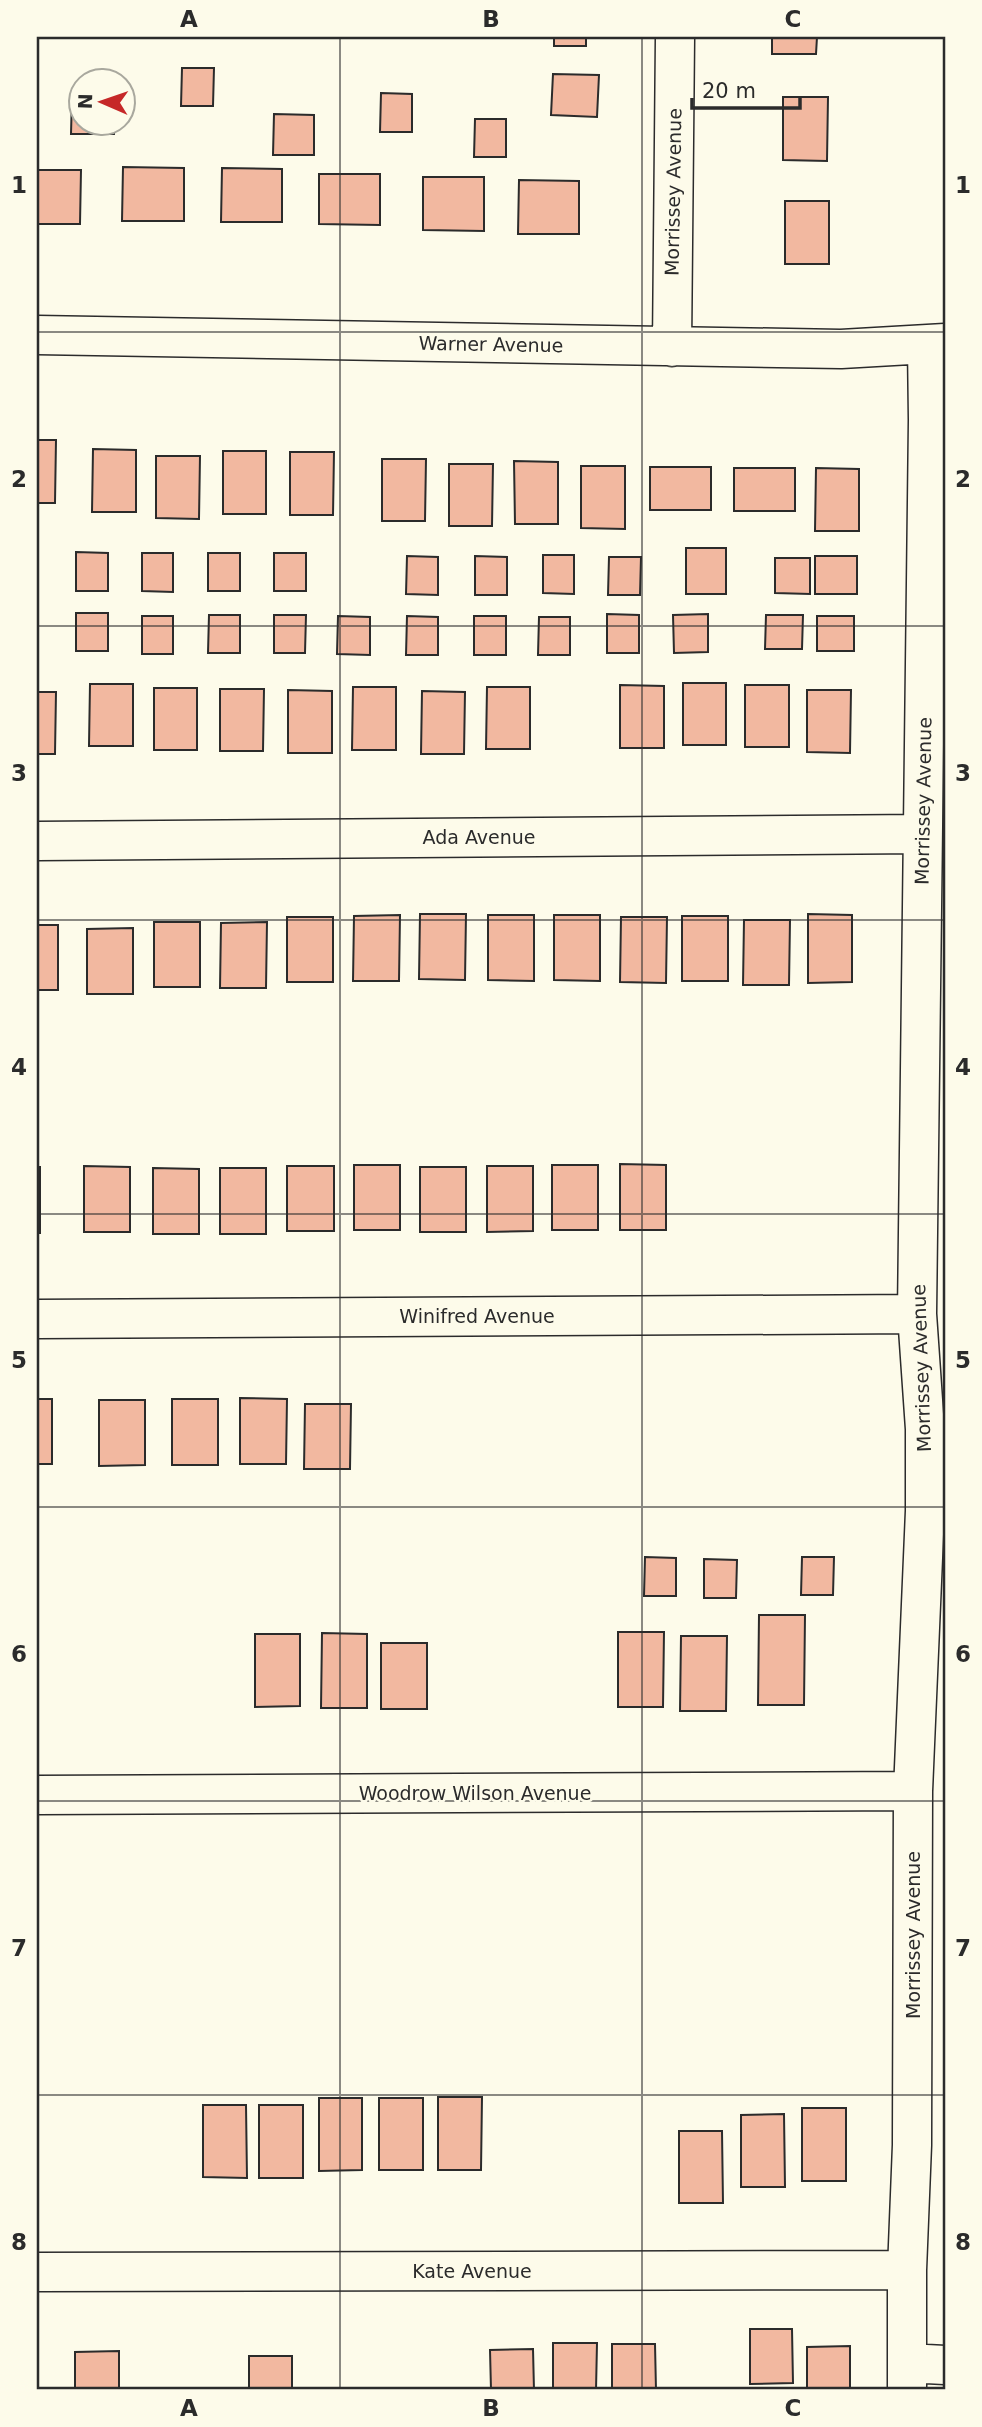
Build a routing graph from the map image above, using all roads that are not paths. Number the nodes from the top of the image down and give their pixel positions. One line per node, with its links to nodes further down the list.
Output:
1 (675, 37): 4 (street, Morrissey Avenue)
2 (37, 335): 4 (street, Warner Avenue)
3 (936, 344): 4 (street, Warner Avenue); 5 (street, Morrissey Avenue)
4 (672, 347)
5 (922, 835): 6 (street, Ada Avenue); 7 (street, Morrissey Avenue)
6 (37, 841)
7 (917, 1314): 8 (street, Winifred Avenue); 9 (street, Morrissey Avenue)
8 (37, 1319)
9 (935, 1510): 10 (street, Morrissey Avenue)
10 (934, 1560): 11 (street, Morrissey Avenue)
11 (913, 1791): 12 (street, Woodrow Wilson Avenue); 13 (street, Morrissey Avenue)
12 (37, 1795)
13 (908, 2270): 14 (street, Kate Avenue); 16 (street, Morrissey Avenue)
14 (37, 2272)
15 (945, 2365): 16 (street)
16 (907, 2377)

